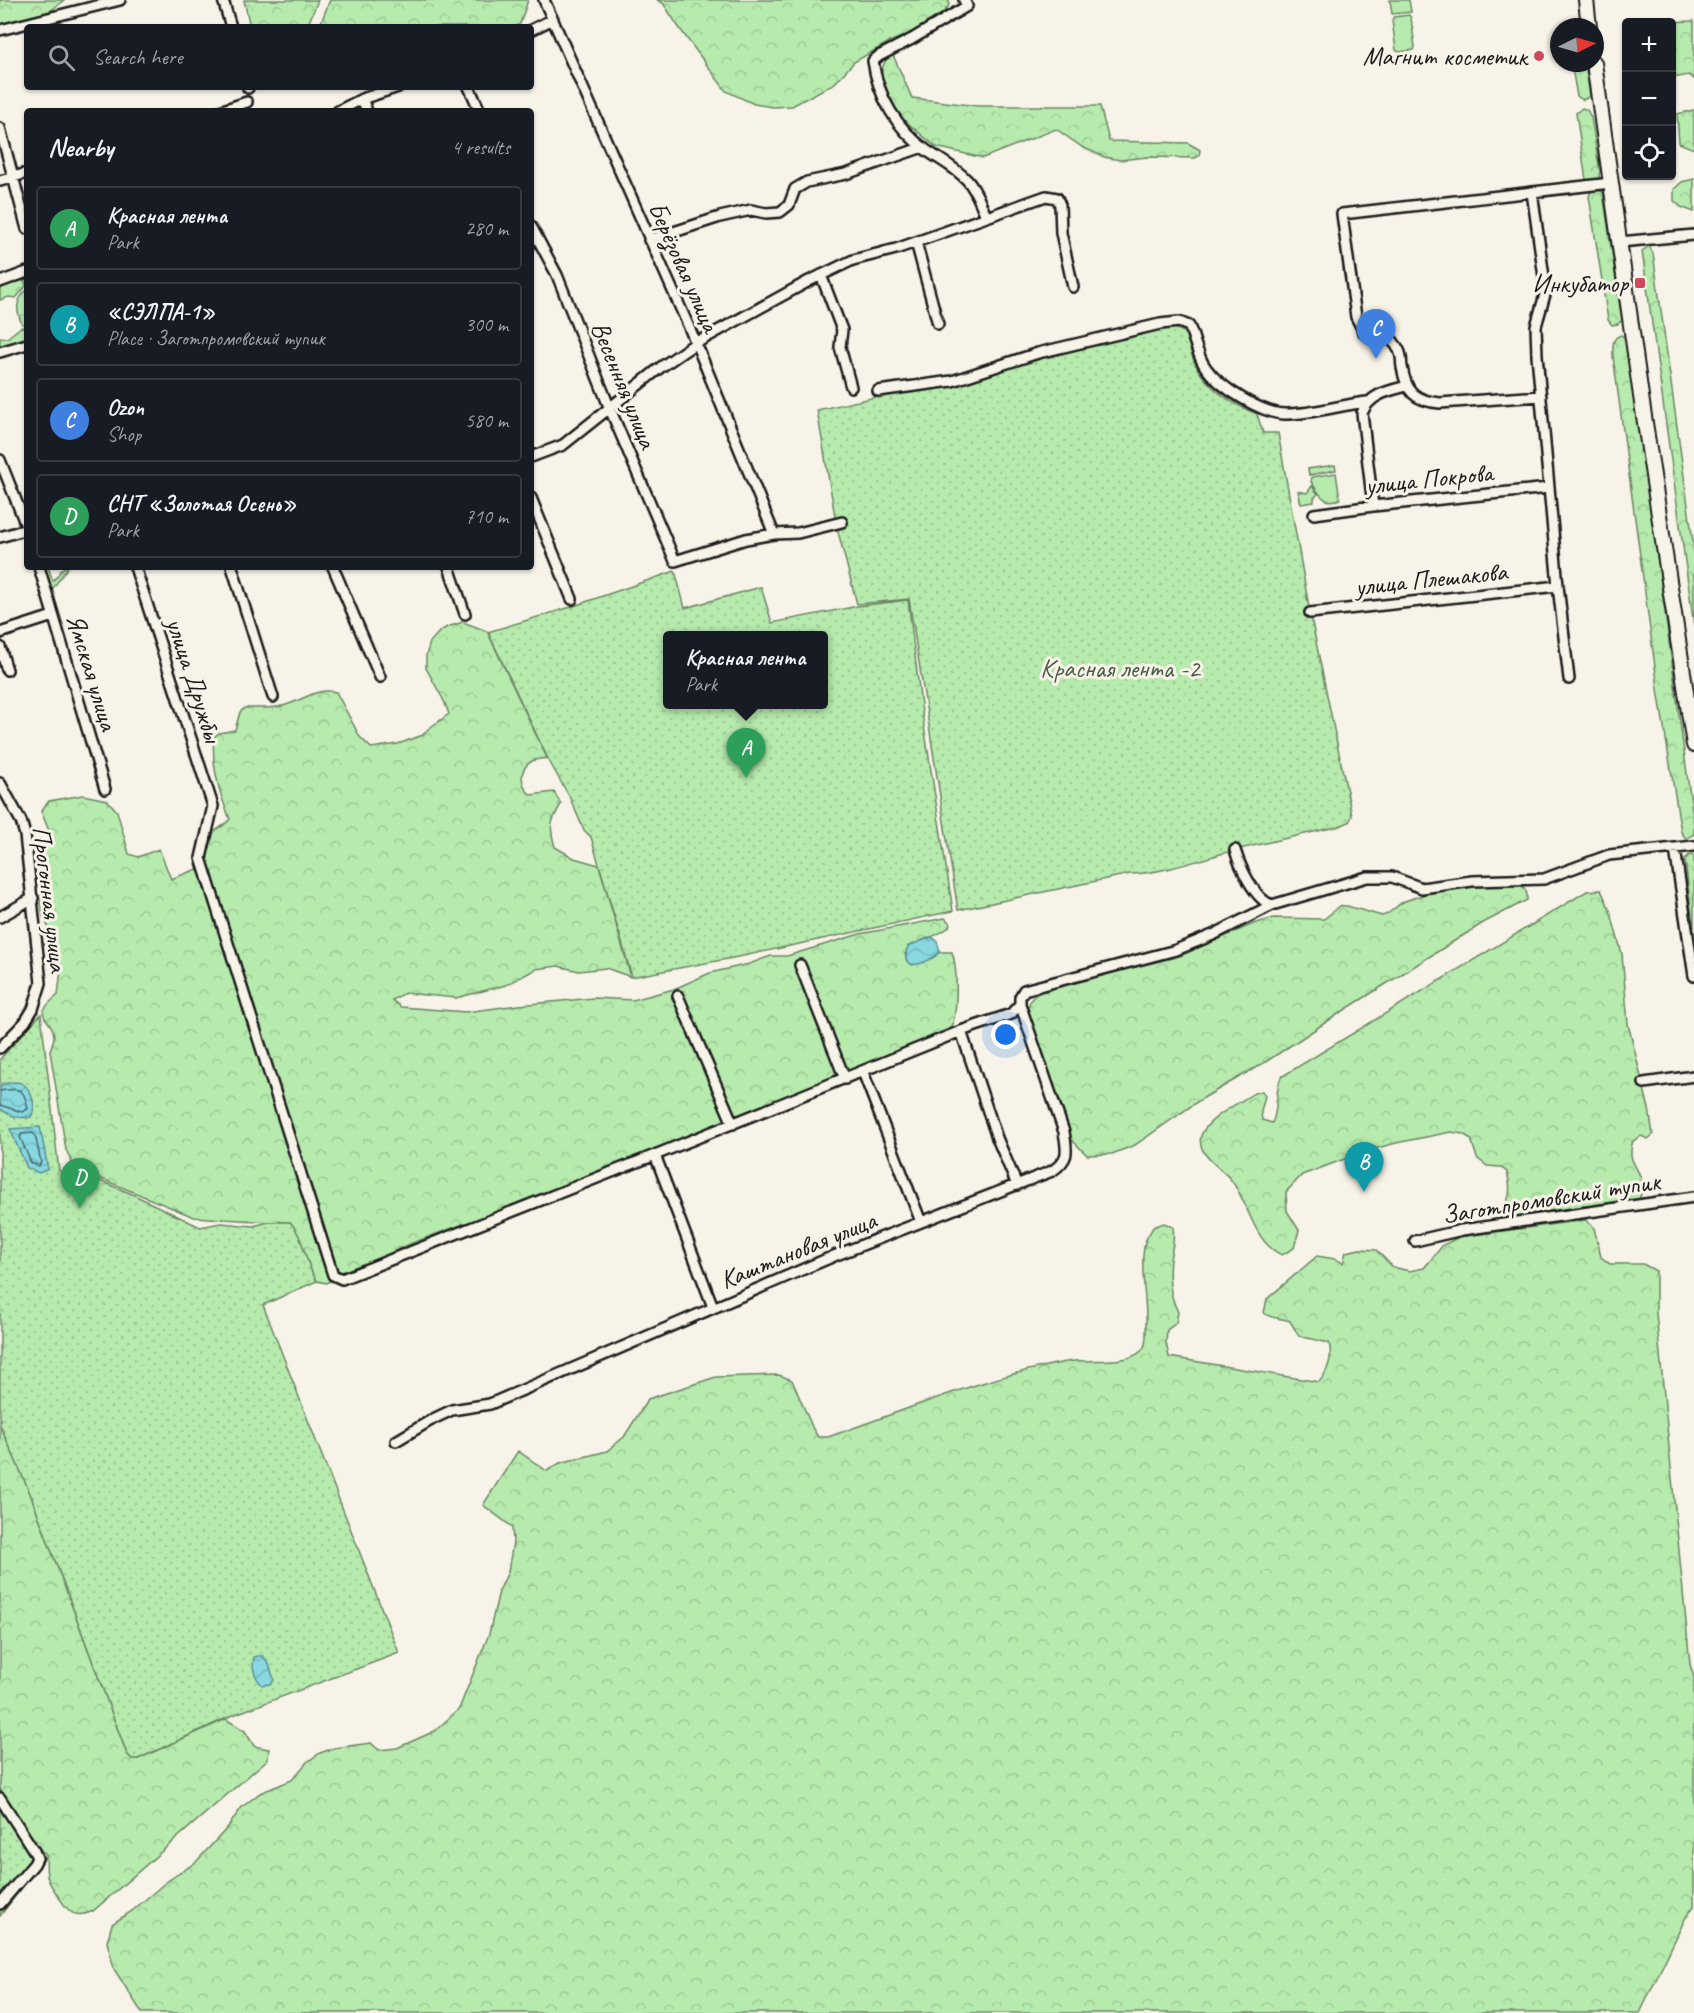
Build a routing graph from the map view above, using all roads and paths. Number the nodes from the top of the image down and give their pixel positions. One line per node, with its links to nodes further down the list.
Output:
1 (120, 0): 10 (street)
2 (223, 0): 8 (street)
3 (544, 0): 7 (street, Берёзовая улица)
4 (964, 0): 21 (street)
5 (1586, 0): 6 (main road)
6 (1588, 18)
7 (553, 19): 9 (street); 31 (street, Берёзовая улица)
8 (230, 24)
9 (534, 28)
10 (0, 30)
11 (1595, 72): 25 (main road)
12 (389, 90): 14 (street)
13 (470, 90): 19 (street)
14 (362, 99): 17 (street); 18 (street)
15 (247, 102): 16 (street)
16 (229, 108)
17 (344, 108)
18 (366, 108)
19 (479, 108)
20 (0, 128): 23 (street)
21 (923, 147): 27 (street); 31 (street)
22 (24, 174): 23 (street)
23 (13, 177): 24 (street); 28 (street)
24 (0, 181)
25 (1611, 183): 26 (street); 33 (main road)
26 (1532, 192): 42 (street); 45 (street)
27 (986, 216): 32 (street); 37 (street)
28 (24, 218)
29 (534, 232): 47 (street, Весенняя улица)
30 (1694, 235): 33 (street)
31 (649, 240): 39 (street, Берёзовая улица)
32 (916, 242): 35 (street); 38 (street)
33 (1620, 242): 75 (main road)
34 (24, 273): 36 (street)
35 (821, 275): 39 (street); 43 (street)
36 (0, 282)
37 (1073, 287)
38 (938, 324)
39 (696, 343): 47 (street); 57 (street, Берёзовая улица)
40 (24, 345): 41 (street)
41 (0, 352)
42 (1407, 386): 45 (street); 46 (street)
43 (851, 387)
44 (878, 391): 46 (street)
45 (1541, 396): 50 (street)
46 (1366, 402): 52 (street)
47 (610, 409): 48 (street); 57 (street, Весенняя улица)
48 (534, 456)
49 (0, 460): 54 (street)
50 (1549, 488): 52 (street, улица Покрова); 64 (street)
51 (534, 505): 65 (street)
52 (1373, 506): 53 (street, улица Покрова)
53 (1314, 514)
54 (24, 520)
55 (842, 522): 57 (street)
56 (24, 529): 58 (street)
57 (774, 534)
58 (0, 537)
59 (40, 570): 68 (street, Ямская улица)
60 (136, 570): 95 (street, улица Дружбы)
61 (233, 570): 74 (street)
62 (334, 570): 72 (street)
63 (450, 570): 67 (street)
64 (1558, 586): 66 (street, улица Плешакова); 73 (street)
65 (572, 599)
66 (1310, 613)
67 (465, 614)
68 (53, 616): 69 (street); 77 (street, Ямская улица)
69 (0, 633)
70 (0, 647): 71 (street)
71 (7, 670)
72 (380, 677)
73 (1569, 679)
74 (273, 697)
75 (1694, 745)
76 (0, 783): 81 (street, Прогонная улица)
77 (105, 789)
78 (1694, 846): 79 (street)
79 (1675, 849): 82 (street); 85 (street)
80 (1235, 850): 82 (street)
81 (33, 898): 83 (street); 89 (street, Прогонная улица)
82 (1272, 906): 87 (street)
83 (0, 917)
84 (800, 965): 92 (street)
85 (1694, 976)
86 (678, 996): 94 (street)
87 (1020, 1005): 88 (street); 96 (street, Каштановая улица)
88 (961, 1031): 90 (street); 96 (street)
89 (0, 1048)
90 (863, 1072): 92 (street); 98 (street)
91 (1694, 1076): 93 (street)
92 (845, 1079): 94 (street)
93 (1644, 1083)
94 (733, 1124): 95 (street)
95 (655, 1155): 100 (street)
96 (1017, 1185): 98 (street, Каштановая улица)
97 (1694, 1197): 99 (street, Заготпромовский тупик)
98 (921, 1222): 100 (street, Каштановая улица)
99 (1415, 1241)
100 (713, 1308): 101 (street, Каштановая улица)
101 (396, 1441)
102 (0, 1798): 103 (street)
103 (0, 1904)

